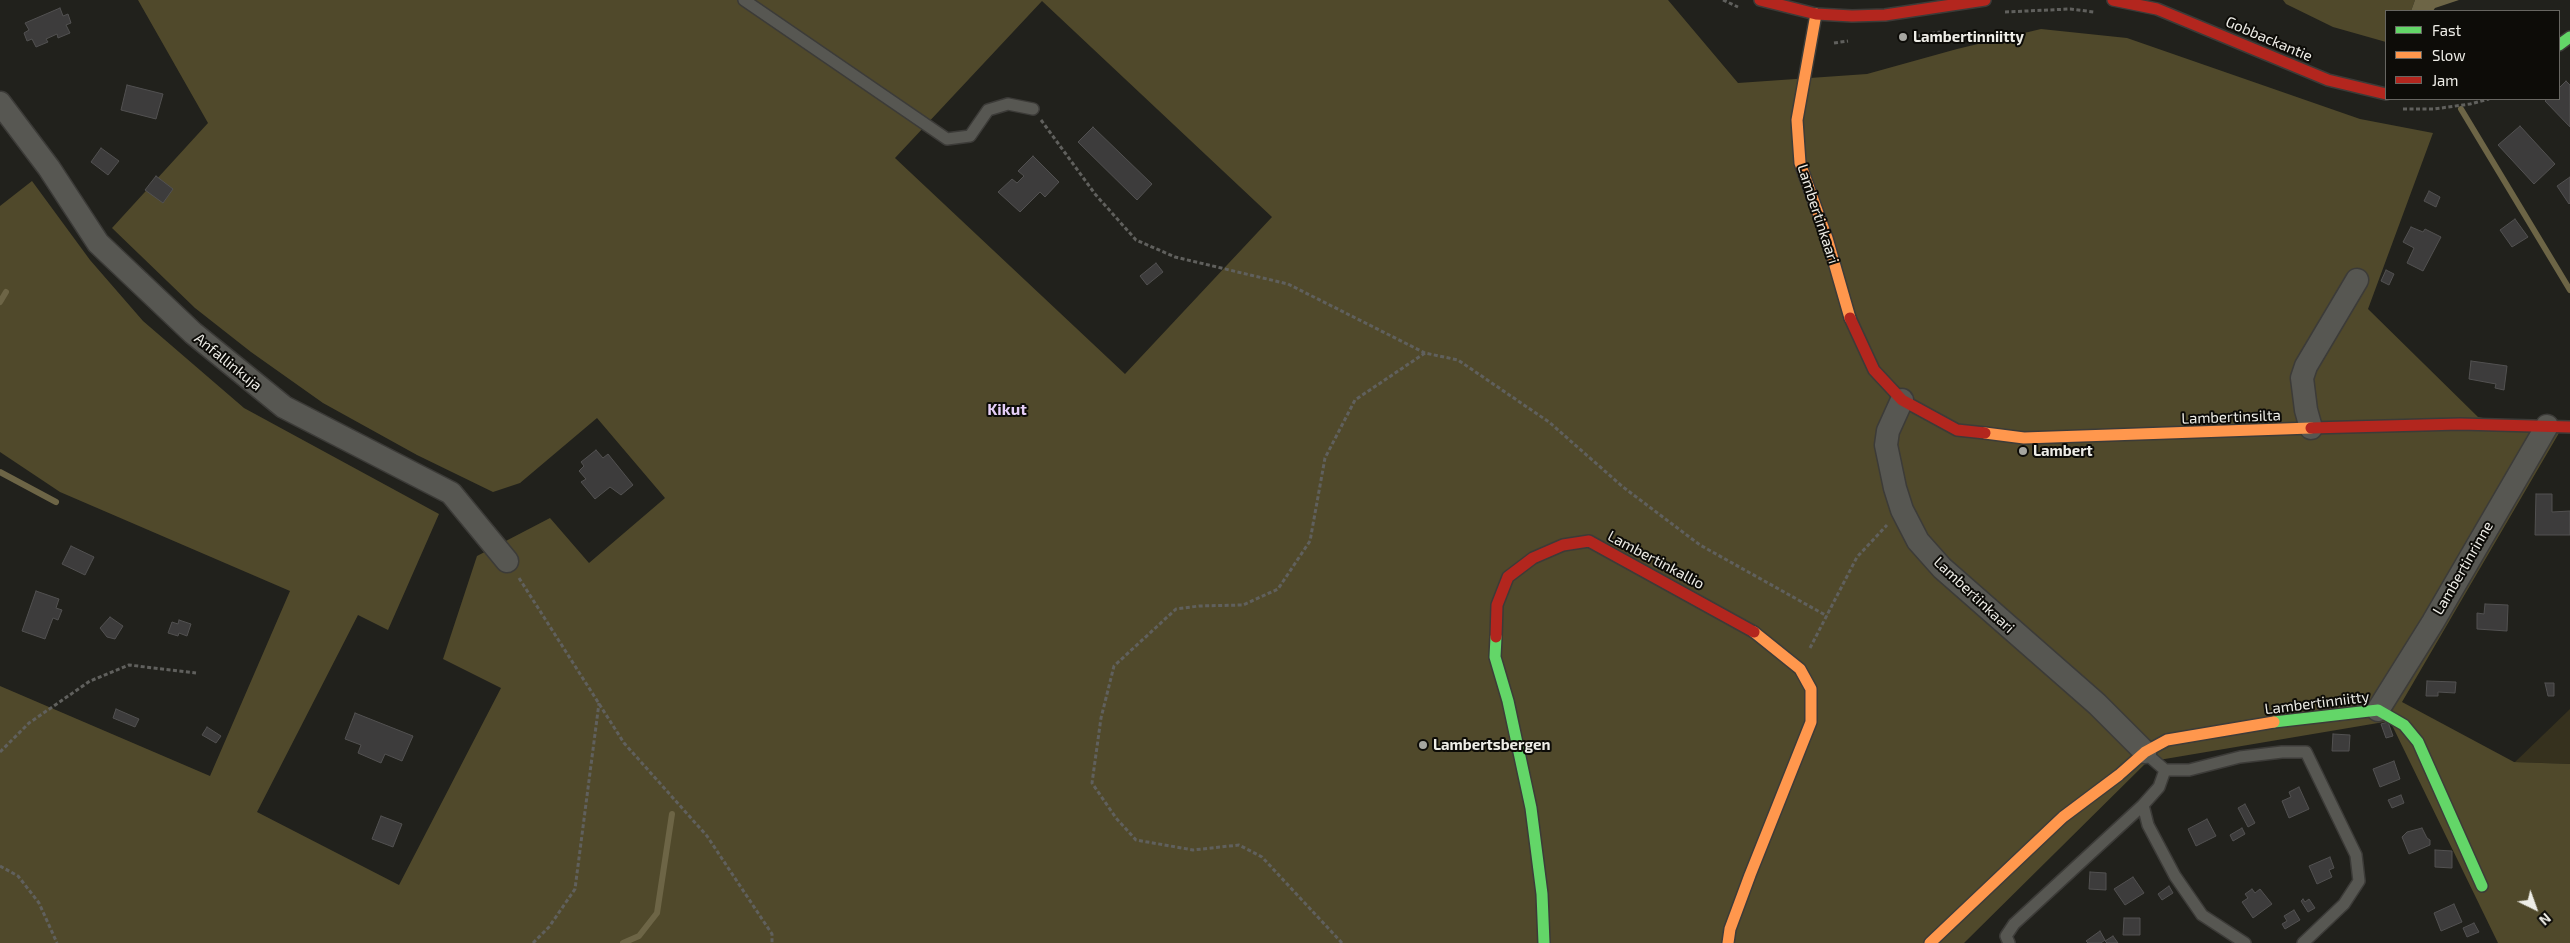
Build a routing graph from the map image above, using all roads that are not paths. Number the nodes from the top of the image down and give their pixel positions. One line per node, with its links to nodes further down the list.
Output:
1 (744, 0): 8 (lane)
2 (1760, 0): 5 (street)
3 (1985, 0): 5 (street)
4 (2113, 0): 6 (street, Gobbackantie)
5 (1816, 14): 10 (street, Lambertinkaari)
6 (2385, 94)
7 (0, 103): 14 (street, Anfallinkuja)
8 (1033, 109)
9 (2356, 280): 13 (street)
10 (1902, 400): 13 (street, Lambertinsilta); 16 (street, Lambertinkaari)
11 (2547, 426): 12 (street, Lambertinsilta); 13 (street, Lambertinsilta); 15 (street, Lambertinrinne)
12 (2570, 427)
13 (2312, 428)
14 (507, 561)
15 (2378, 710): 16 (street, Lambertinniitty); 19 (street, Lambertinniitty)
16 (2148, 751): 17 (lane); 22 (street)
17 (2166, 770): 18 (lane); 25 (lane)
18 (2143, 805): 23 (lane); 24 (lane)
19 (2482, 886)
20 (1544, 943): 21 (street, Lambertinkallio)
21 (1728, 943)
22 (1930, 943)
23 (2009, 943)
24 (2245, 943)
25 (2303, 943)

